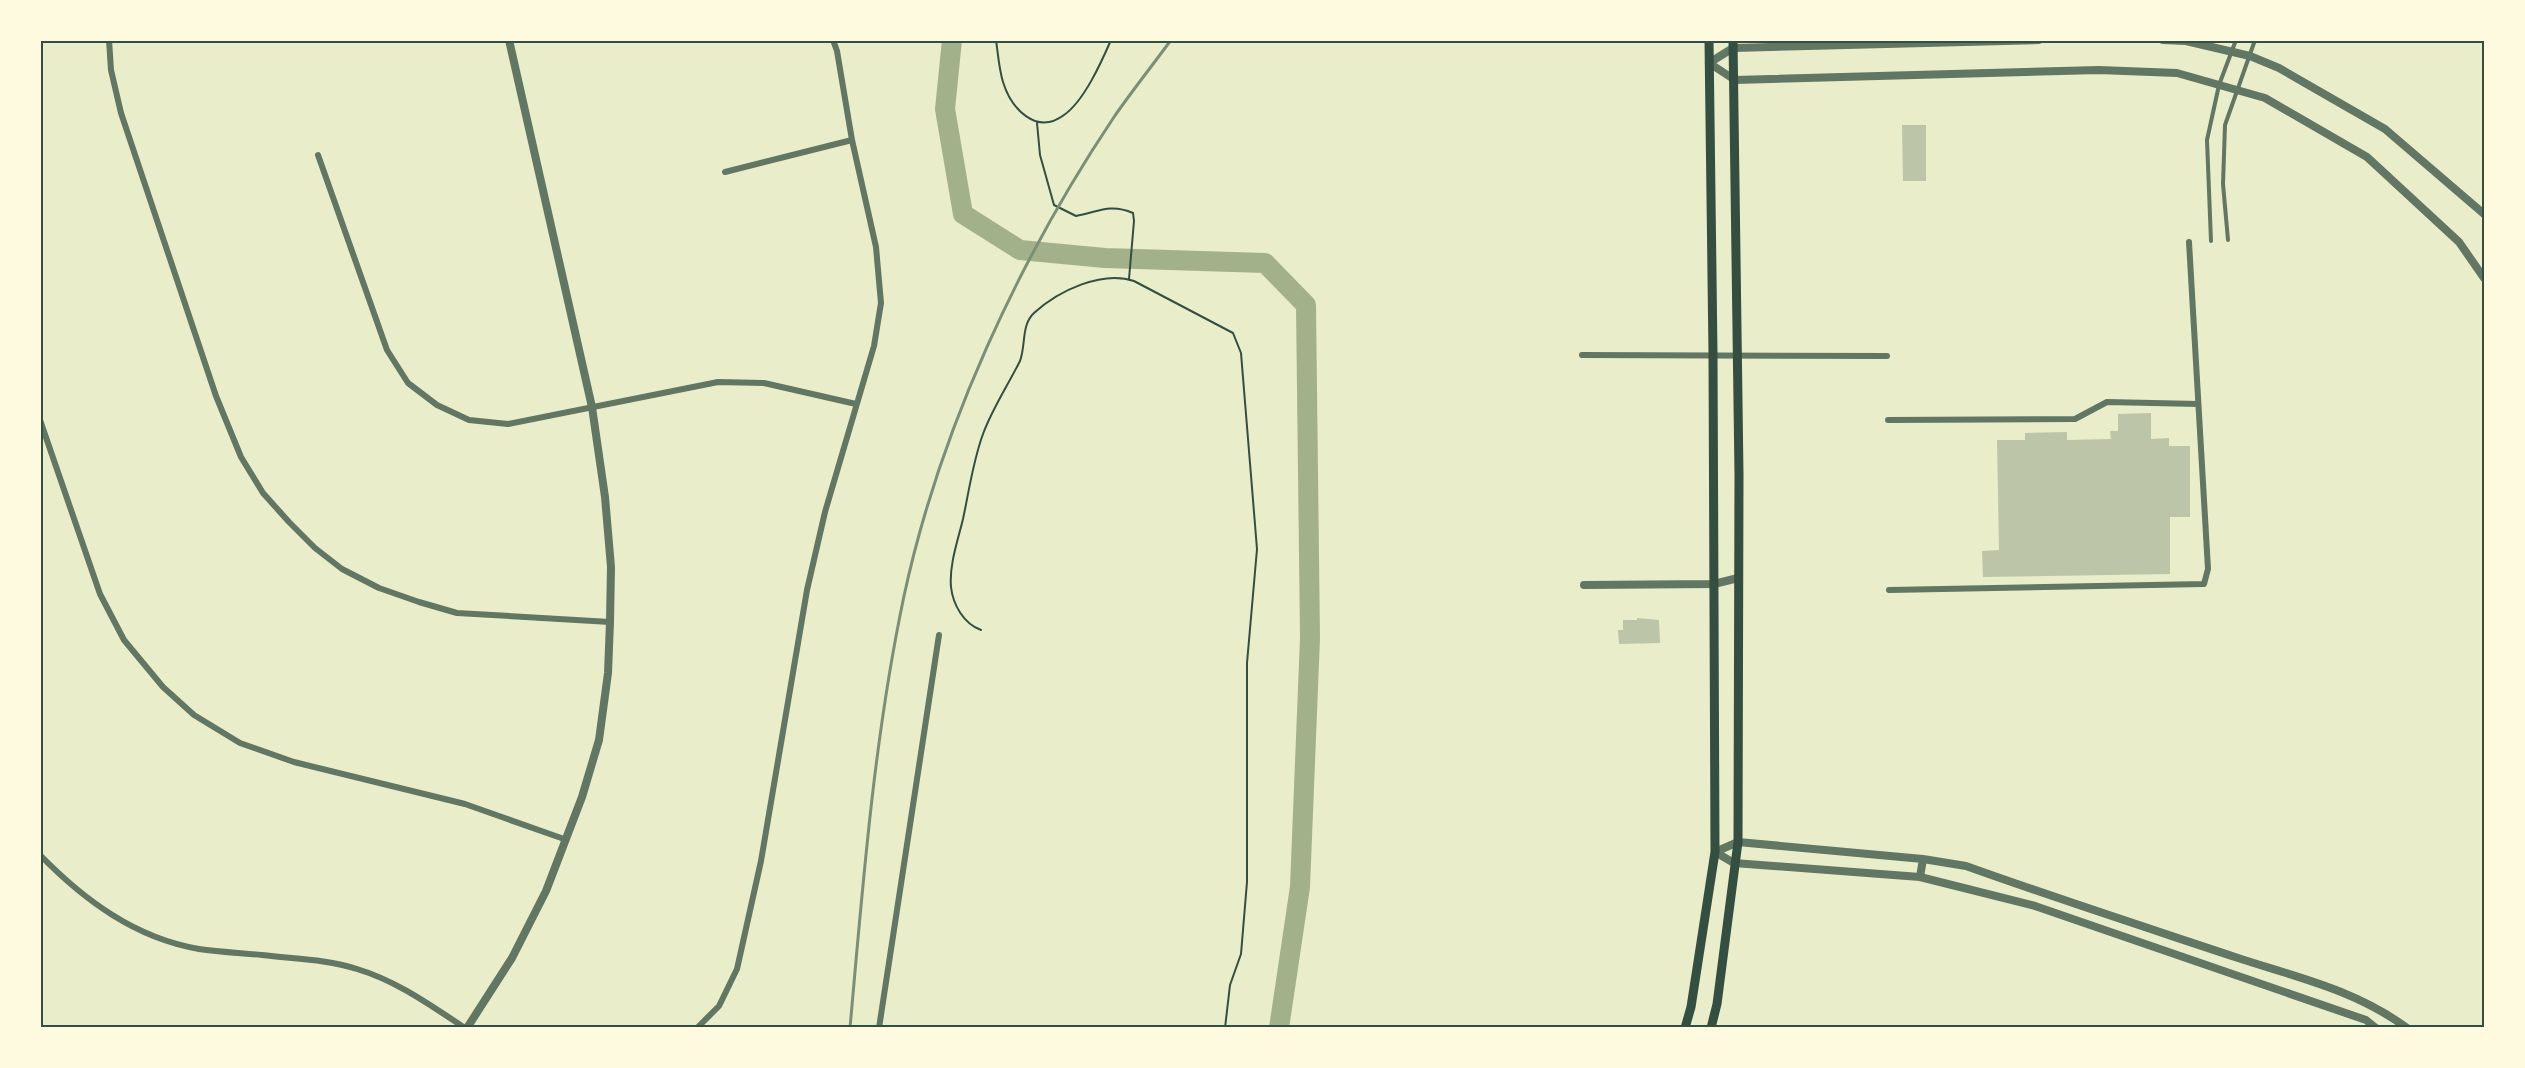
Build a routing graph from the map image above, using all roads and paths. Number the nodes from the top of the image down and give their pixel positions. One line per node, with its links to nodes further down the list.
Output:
1 (108, 40): 41 (street)
2 (508, 40): 34 (street)
3 (832, 40): 19 (street)
4 (996, 40): 18 (path)
5 (1111, 40): 18 (path)
6 (1709, 40): 14 (main road)
7 (2039, 40): 11 (street)
8 (2163, 40): 12 (street)
9 (2236, 40): 12 (lane)
10 (2255, 40): 13 (lane)
11 (1733, 44): 14 (street); 15 (main road)
12 (2230, 53): 13 (street); 16 (lane)
13 (2250, 56): 17 (lane); 22 (street)
14 (1709, 63): 15 (street); 28 (main road)
15 (1735, 80): 16 (street); 29 (main road)
16 (2219, 85): 17 (street); 24 (lane)
17 (2236, 91): 23 (lane); 26 (street)
18 (1037, 123): 27 (path)
19 (852, 140): 21 (street); 32 (street)
20 (318, 155): 34 (street)
21 (725, 172)
22 (2484, 214)
23 (2228, 240)
24 (2211, 241)
25 (2189, 242): 33 (street)
26 (2484, 278)
27 (1128, 279): 42 (path); 60 (path)
28 (1713, 354): 29 (street); 30 (street); 38 (main road)
29 (1737, 354): 31 (street); 37 (main road)
30 (1582, 355)
31 (1887, 356)
32 (856, 404): 34 (street); 58 (street)
33 (2198, 404): 36 (street); 40 (street)
34 (592, 407): 41 (street)
35 (40, 420): 44 (street)
36 (1888, 420)
37 (1737, 578): 38 (street); 45 (main road)
38 (1714, 584): 39 (street); 46 (main road)
39 (1584, 585)
40 (1889, 590)
41 (610, 622): 44 (street)
42 (981, 630)
43 (939, 635): 59 (street)
44 (564, 839): 57 (street)
45 (1738, 842): 46 (street); 48 (street); 49 (main road)
46 (1715, 852): 49 (street); 61 (main road)
47 (40, 855): 57 (street)
48 (1923, 859): 50 (street); 51 (street)
49 (1734, 863): 50 (street); 62 (main road)
50 (1920, 877): 52 (street)
51 (2040, 892): 52 (street); 53 (street)
52 (2035, 906): 54 (street)
53 (2245, 960): 54 (street); 55 (street)
54 (2240, 976): 56 (street)
55 (2374, 1006): 56 (street); 64 (street)
56 (2366, 1020): 63 (street)
57 (466, 1028)
58 (697, 1028)
59 (879, 1028)
60 (1225, 1028)
61 (1685, 1028)
62 (1710, 1028)
63 (2376, 1028)
64 (2407, 1028)

